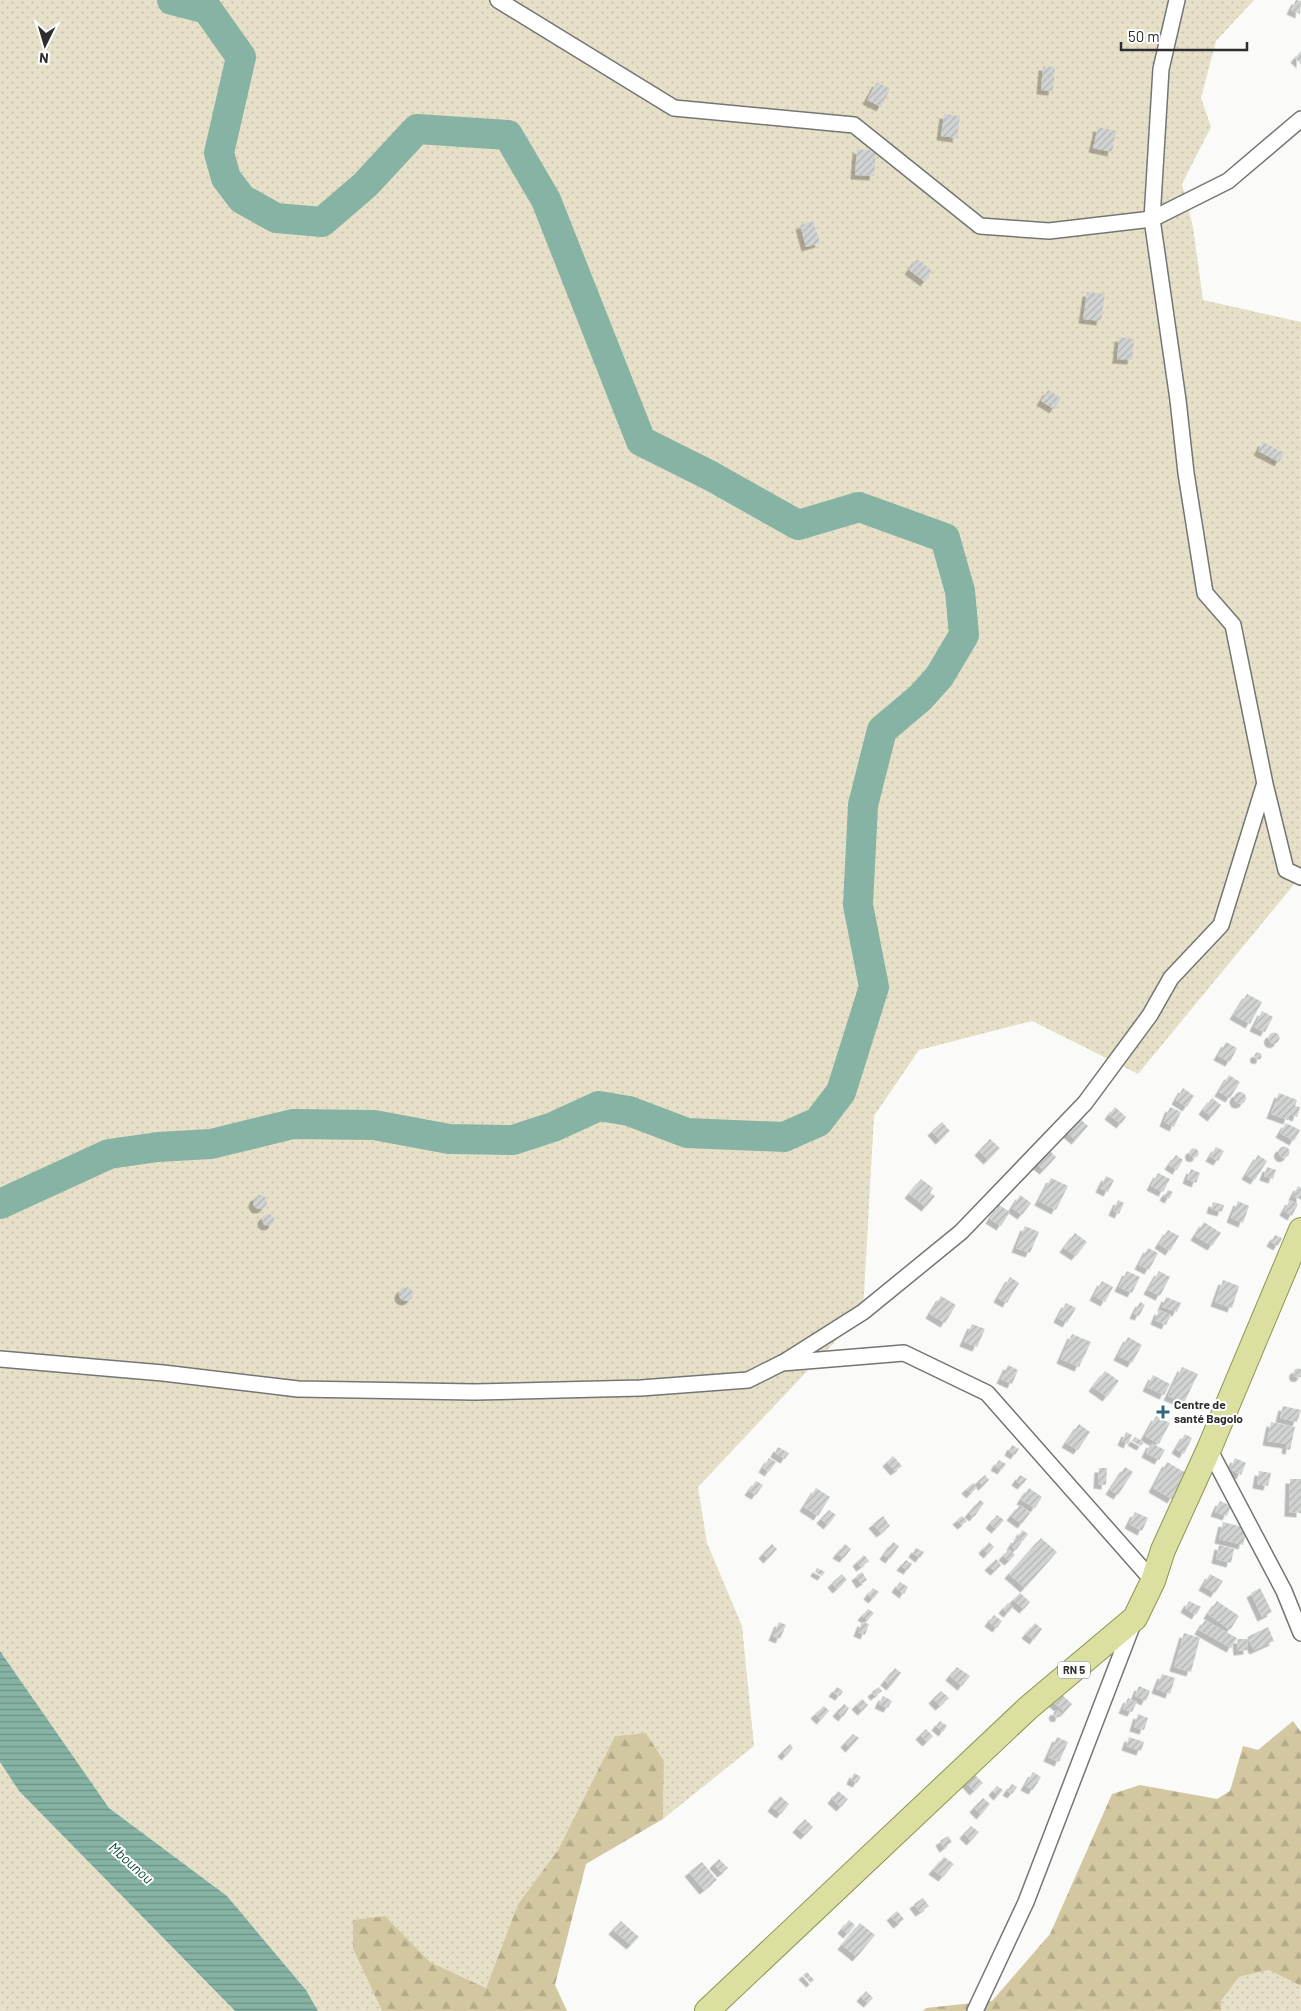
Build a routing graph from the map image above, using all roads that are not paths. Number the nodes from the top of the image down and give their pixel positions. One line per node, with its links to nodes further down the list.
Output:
1 (498, 0): 4 (street)
2 (1177, 0): 4 (street)
3 (1301, 119): 4 (street)
4 (1152, 219): 5 (street)
5 (1265, 784): 6 (street); 9 (street)
6 (1301, 878)
7 (1301, 1230): 10 (main road, RN 5)
8 (0, 1359): 9 (street)
9 (782, 1363): 11 (street)
10 (1209, 1449): 11 (main road, RN 5); 13 (street)
11 (1153, 1581): 12 (main road, RN 5)
12 (1135, 1618): 14 (main road, RN 5); 15 (street)
13 (1301, 1633)
14 (707, 2011)
15 (975, 2011)

